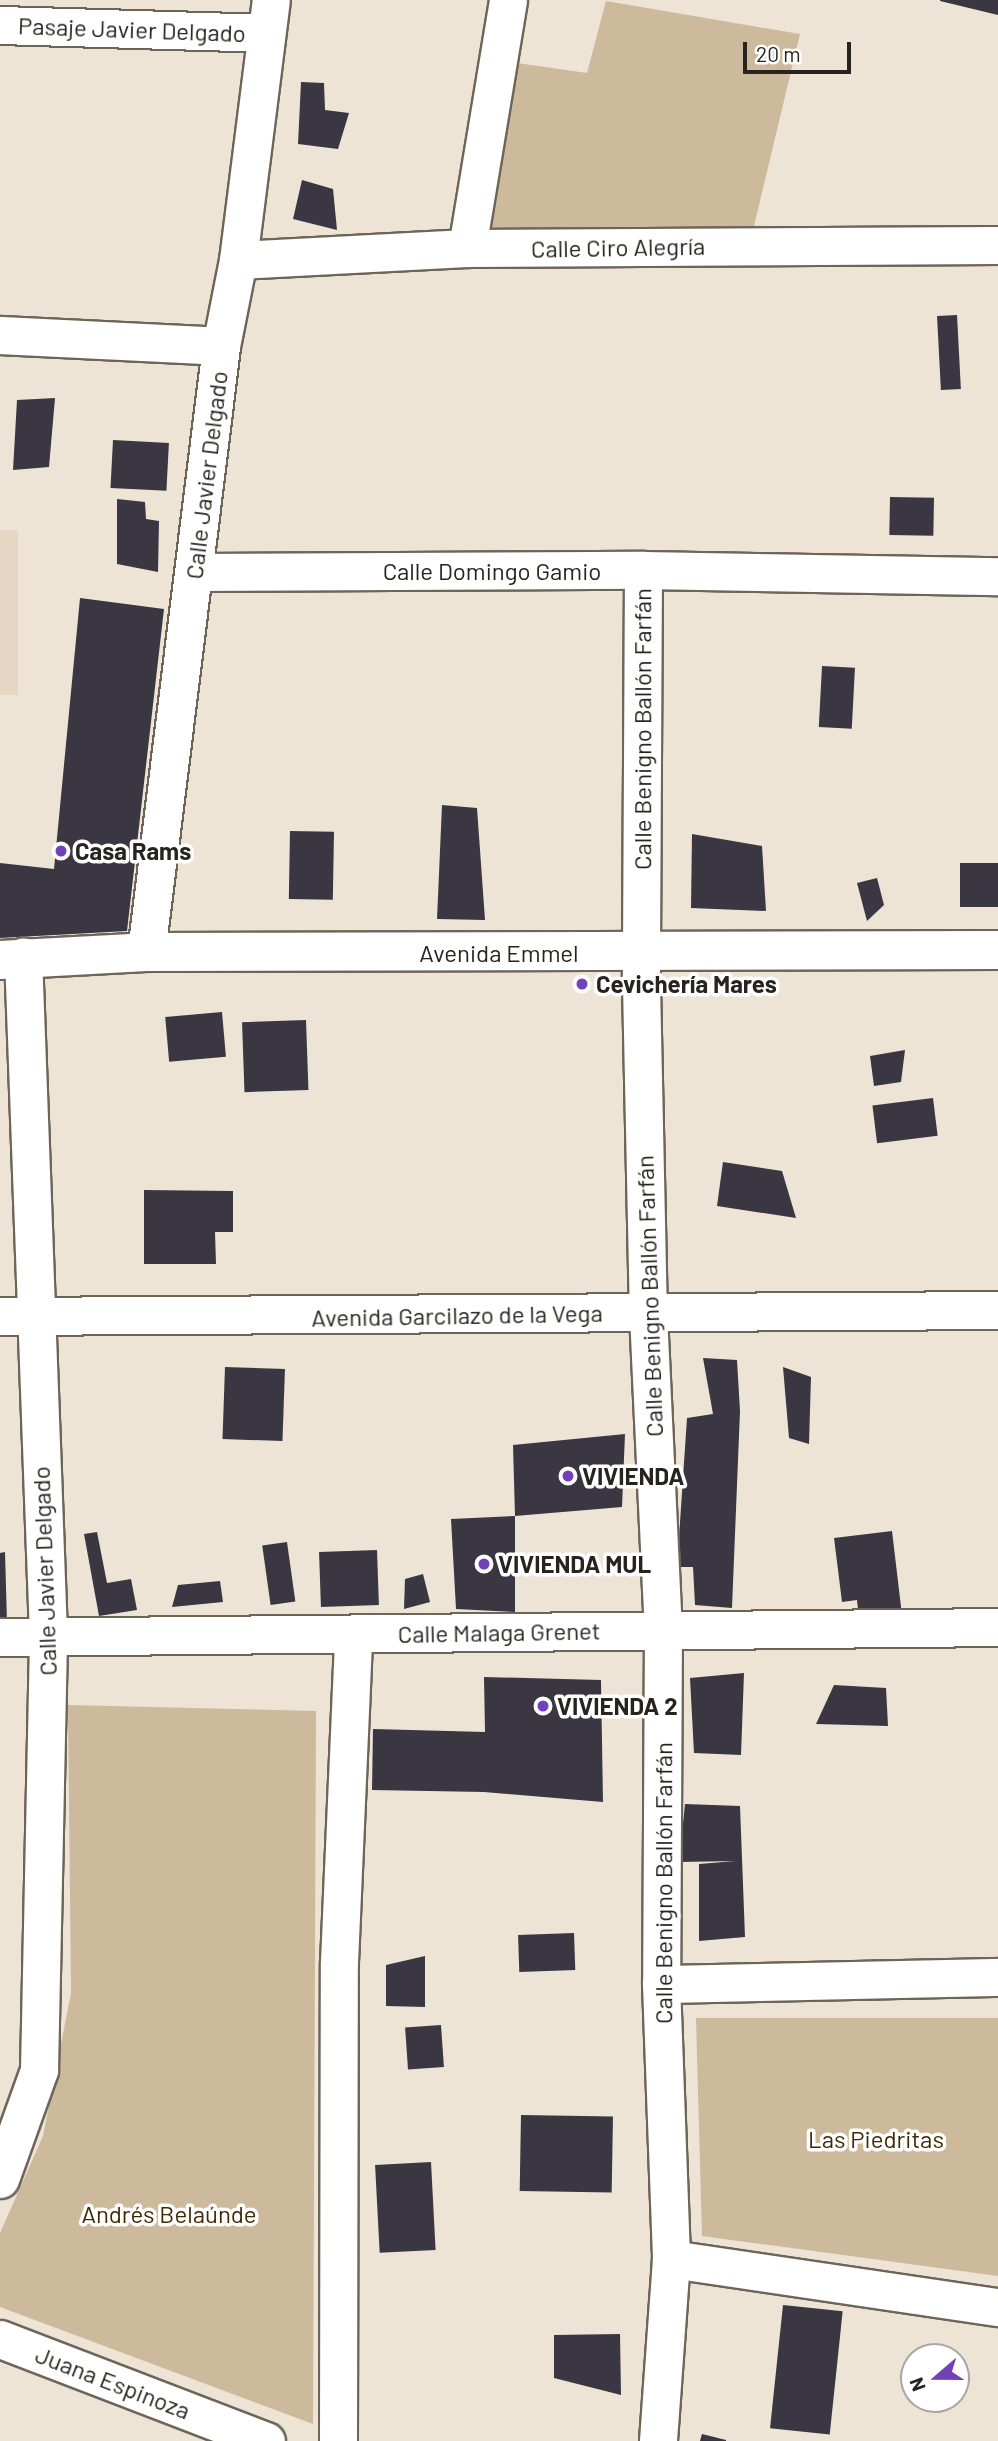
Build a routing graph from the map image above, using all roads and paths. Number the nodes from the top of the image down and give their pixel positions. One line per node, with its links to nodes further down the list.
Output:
1 (508, 0): 5 (street)
2 (268, 16): 3 (street, Pasaje Javier Delgado); 6 (street, Calle Javier Delgado)
3 (0, 25)
4 (998, 245): 5 (street, Calle Ciro Alegría)
5 (467, 248): 6 (street, Calle Ciro Alegría)
6 (238, 260): 8 (street, Calle Javier Delgado)
7 (0, 335): 8 (street)
8 (221, 346): 10 (street, Calle Javier Delgado)
9 (643, 570): 10 (street, Calle Domingo Gamio); 11 (street, Calle Domingo Gamio); 14 (street, Calle Benigno Ballón Farfán)
10 (195, 572): 13 (street, Calle Javier Delgado)
11 (998, 576)
12 (998, 950): 14 (street, Avenida Emmel)
13 (146, 952): 14 (street, Avenida Emmel); 15 (street, Avenida Emmel)
14 (640, 953): 17 (street, Calle Benigno Ballón Farfán)
15 (12, 958): 18 (street, Calle Javier Delgado)
16 (998, 1310): 17 (street, Avenida Garcilazo de la Vega)
17 (648, 1314): 18 (street, Avenida Garcilazo de la Vega); 20 (street, Calle Benigno Ballón Farfán)
18 (17, 1318): 21 (street, Calle Javier Delgado)
19 (998, 1627): 20 (street, Calle Malaga Grenet)
20 (663, 1629): 22 (street, Calle Malaga Grenet); 25 (street, Calle Benigno Ballón Farfán)
21 (48, 1633): 22 (street, Calle Malaga Grenet); 23 (street, Calle Malaga Grenet); 26 (street, Calle Javier Delgado)
22 (353, 1635): 31 (street)
23 (0, 1637)
24 (998, 1977): 25 (street)
25 (661, 1984): 27 (street, Calle Benigno Ballón Farfán)
26 (0, 2179)
27 (671, 2259): 28 (street); 32 (street, Calle Benigno Ballón Farfán)
28 (998, 2307)
29 (0, 2339): 30 (street, Juana Espinoza)
30 (266, 2441)
31 (338, 2441)
32 (658, 2441)

